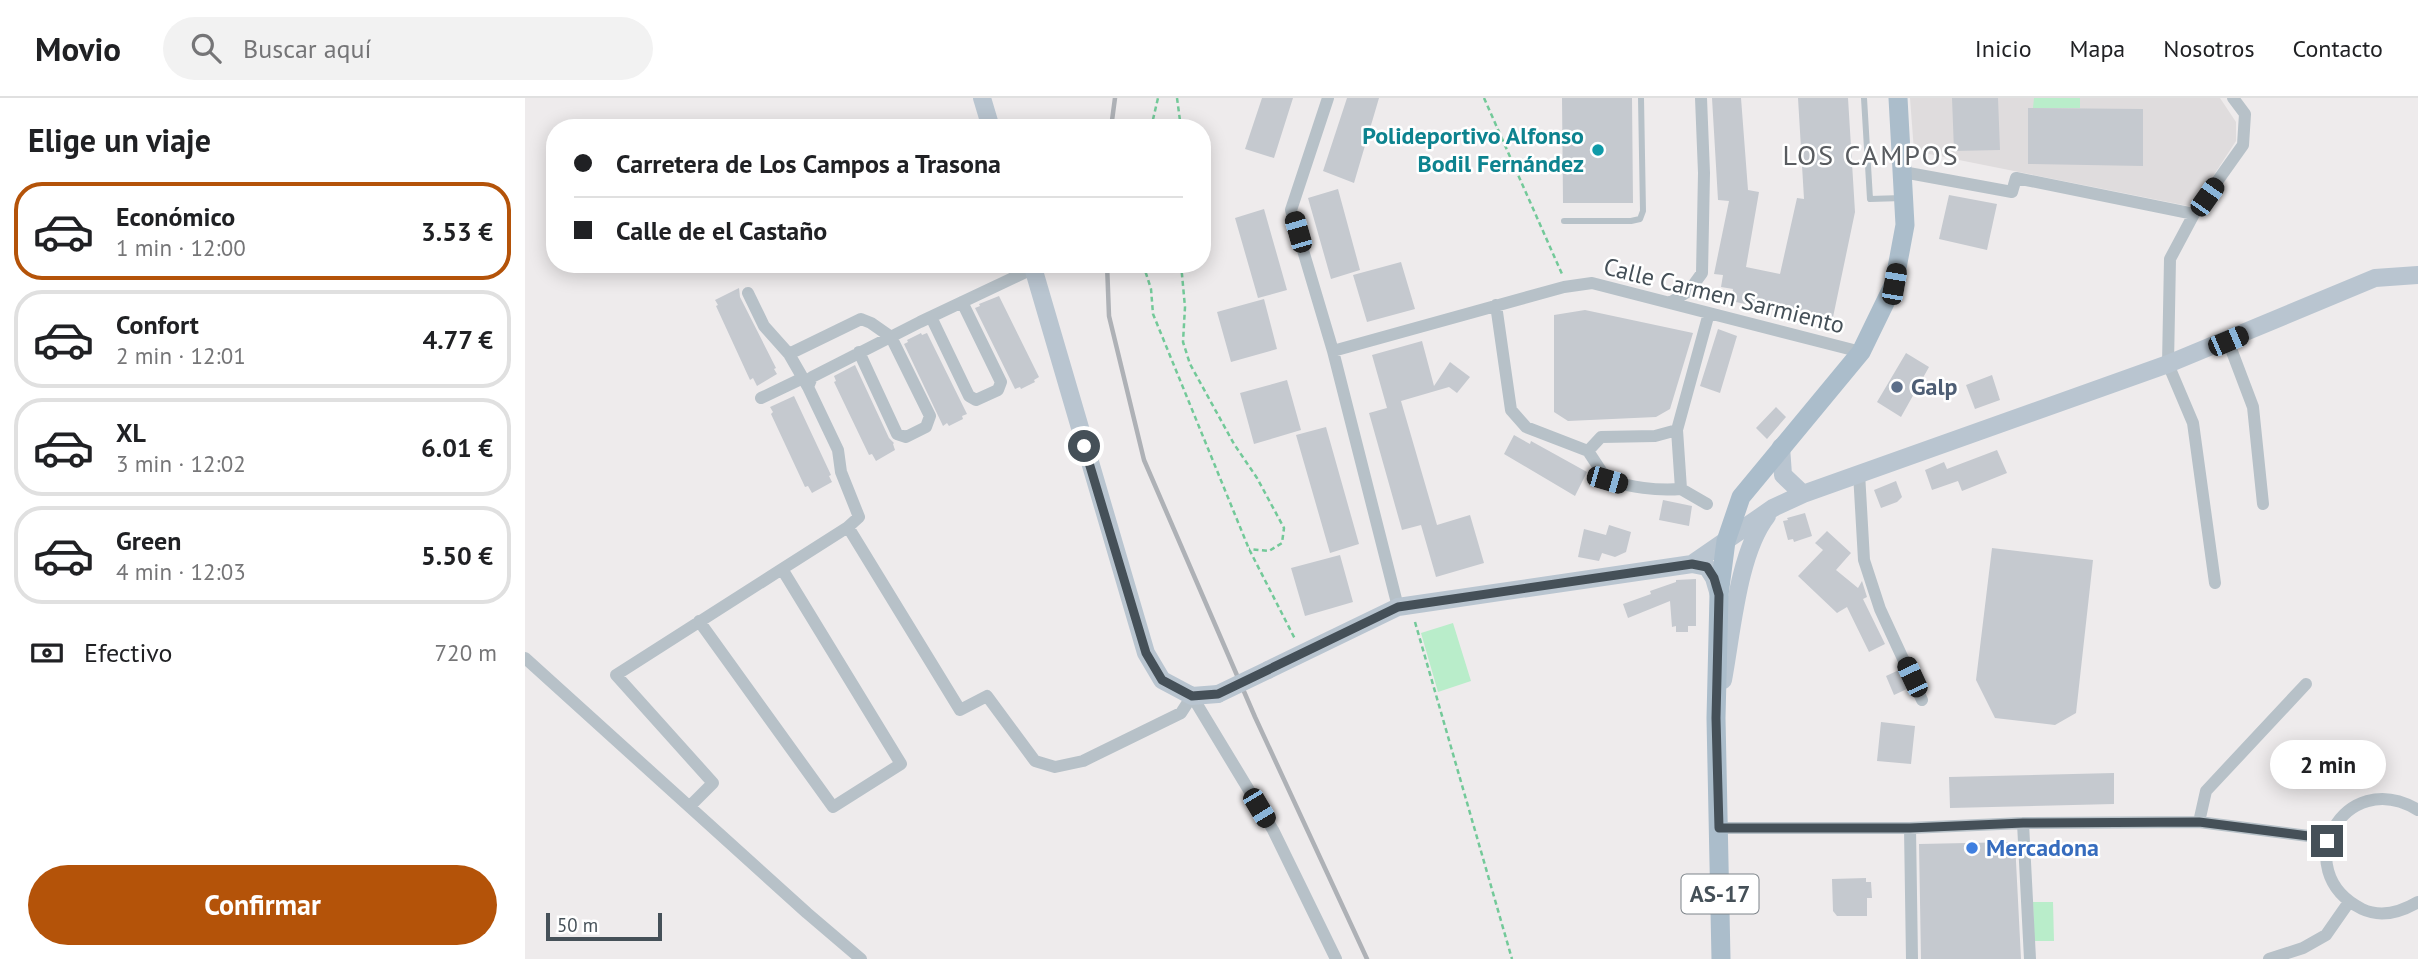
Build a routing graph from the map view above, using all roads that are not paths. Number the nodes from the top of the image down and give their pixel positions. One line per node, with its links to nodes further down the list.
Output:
1 (982, 98): 8 (street)
2 (1328, 98): 24 (street)
3 (1641, 98): 12 (lane)
4 (1701, 98): 18 (street)
5 (1864, 98): 10 (lane)
6 (1898, 98): 9 (main road, AS-17)
7 (2233, 98): 11 (street)
8 (988, 119)
9 (1903, 172): 10 (main road, AS-17); 11 (street)
10 (1904, 198): 26 (main road, AS-17)
11 (2194, 214): 28 (street)
12 (1564, 221)
13 (1019, 273): 17 (street)
14 (1035, 273): 51 (street)
15 (2418, 275): 23 (street)
16 (748, 293): 27 (street)
17 (962, 302): 21 (street); 21 (street)
18 (1671, 302): 19 (street, Calle Carmen Sarmiento); 20 (street, Calle Carmen Sarmiento)
19 (1496, 305): 24 (street, Calle Carmen Sarmiento); 33 (street)
20 (1709, 313): 26 (street, Calle Carmen Sarmiento); 31 (street)
21 (931, 317): 22 (street)
22 (891, 337): 25 (street); 25 (street); 27 (street)
23 (2228, 341): 28 (street); 39 (street)
24 (1333, 351): 47 (street)
25 (859, 352): 29 (street)
26 (1861, 352): 32 (main road, AS-17)
27 (789, 354): 29 (street)
28 (2168, 364): 34 (street); 45 (street)
29 (806, 383): 30 (street); 41 (street)
30 (761, 398)
31 (1677, 430): 33 (street); 36 (street)
32 (1781, 447): 35 (main road, AS-17); 37 (street)
33 (1588, 451): 36 (street)
34 (1859, 473): 37 (street); 52 (street)
35 (1753, 480): 40 (street); 42 (main road, AS-17)
36 (1681, 489): 38 (street)
37 (1803, 494): 40 (street)
38 (1707, 504)
39 (2263, 504)
40 (1773, 508): 42 (street); 53 (street)
41 (848, 527): 44 (street); 51 (street)
42 (1725, 541): 43 (street); 46 (main road, AS-17)
43 (1692, 564): 46 (street); 47 (street)
44 (782, 569): 48 (street); 48 (street)
45 (2215, 583)
46 (1719, 595): 53 (main road, AS-17)
47 (1404, 607): 51 (street, bridge)
48 (699, 621): 54 (street)
49 (525, 658): 54 (street)
50 (2306, 684): 56 (street)
51 (1192, 696): 64 (street)
52 (1922, 700)
53 (1716, 718): 58 (main road, AS-17)
54 (690, 806): 63 (street)
55 (2418, 810): 60 (street)
56 (2199, 822): 57 (street); 60 (street)
57 (2023, 823): 59 (street); 67 (street)
58 (1719, 828): 59 (street); 65 (main road, AS-17)
59 (1910, 828): 66 (street)
60 (2327, 841): 61 (street)
61 (2349, 902): 62 (street); 68 (street)
62 (2418, 902)
63 (861, 959)
64 (1336, 959)
65 (1721, 959)
66 (1912, 959)
67 (2030, 959)
68 (2269, 959)

